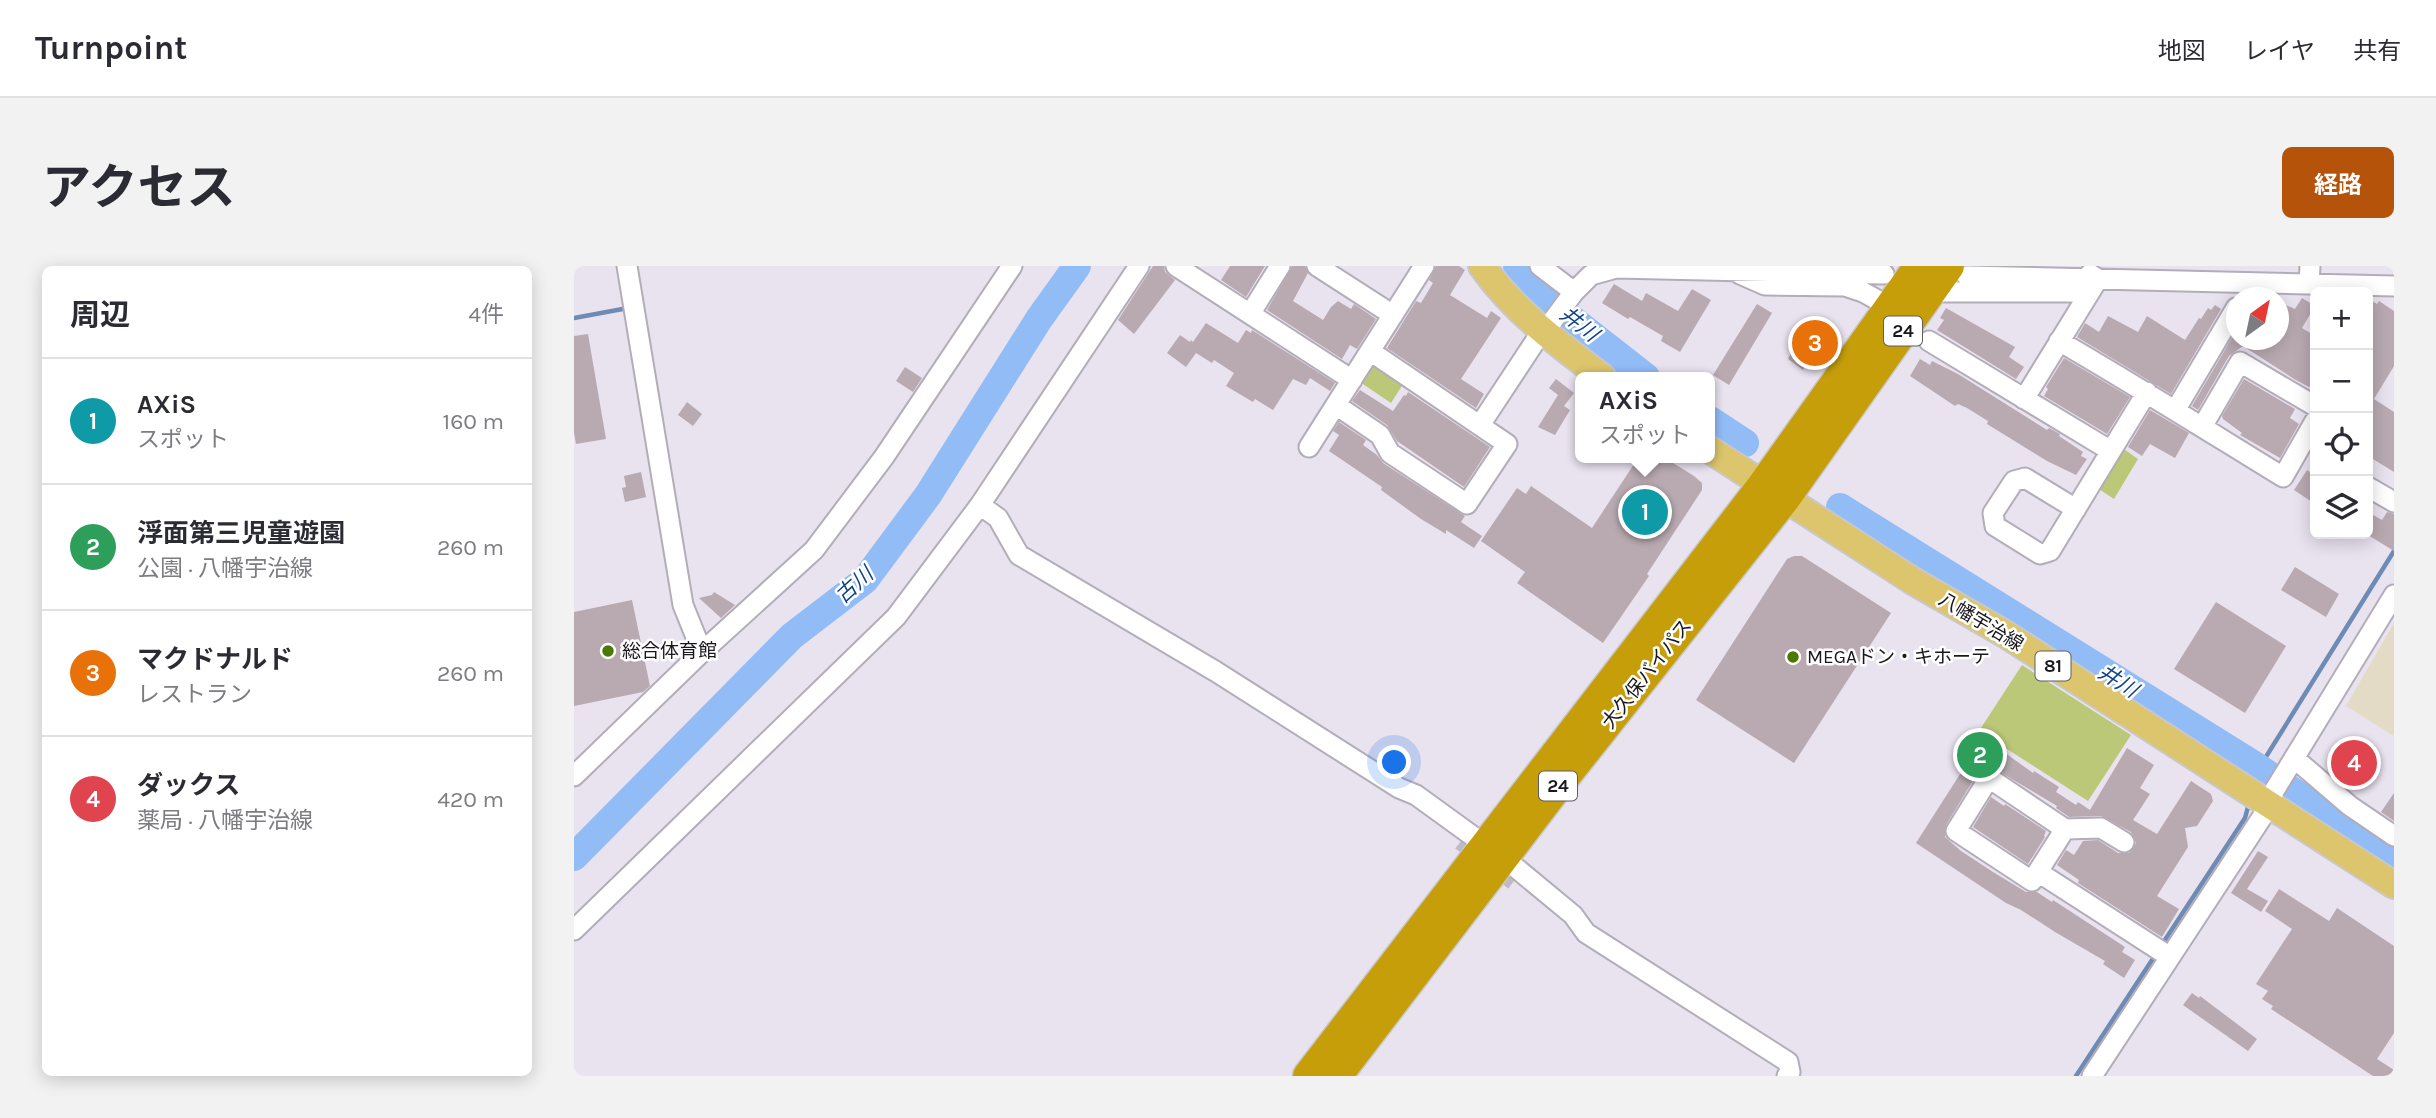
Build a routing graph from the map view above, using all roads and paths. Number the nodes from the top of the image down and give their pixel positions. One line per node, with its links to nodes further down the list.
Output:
1 (627, 266): 50 (street)
2 (1012, 266): 50 (street)
3 (1139, 266): 47 (street)
4 (1176, 266): 24 (street)
5 (1280, 266): 24 (street)
6 (1317, 266): 25 (street)
7 (1424, 266): 25 (street)
8 (1482, 266): 27 (main road)
9 (1540, 266): 22 (street)
10 (2052, 266): 16 (street)
11 (1739, 268): 13 (street); 22 (street); 23 (street)
12 (1958, 271): 15 (highway, 大久保バイパス / 24); 16 (street)
13 (1884, 274)
14 (2309, 275): 18 (street); 19 (street)
15 (1925, 279): 16 (street); 23 (highway, 大久保バイパス / 24); 45 (highway, 大久保バイパス / 24)
16 (2094, 286): 21 (street); 29 (street)
17 (2394, 286): 20 (street)
18 (2259, 287)
19 (2348, 287)
20 (2373, 288)
21 (2226, 289)
22 (1574, 292): 27 (street)
23 (1890, 307): 45 (highway, 大久保バイパス / 24)
24 (1250, 314): 32 (street)
25 (1392, 315): 30 (street)
26 (2226, 325): 37 (street)
27 (1547, 327): 31 (main road); 38 (street)
28 (1929, 341): 34 (street)
29 (2059, 341): 33 (street); 34 (street)
30 (1370, 351): 32 (street); 38 (street)
31 (1596, 372)
32 (1352, 380): 36 (street)
33 (2147, 392): 37 (street); 41 (street)
34 (2024, 399): 41 (street)
35 (2310, 403): 39 (street)
36 (1336, 405): 38 (street); 40 (street)
37 (2176, 409): 39 (street)
38 (1480, 425)
39 (2202, 427): 42 (street)
40 (1309, 447)
41 (2111, 451): 48 (street)
42 (2308, 451)
43 (1715, 453): 45 (main road, 八幡宇治線 / 81)
44 (2373, 490): 46 (street)
45 (1773, 493): 53 (main road, 八幡宇治線 / 81); 57 (highway, 大久保バイパス / 24)
46 (2394, 502)
47 (980, 505): 57 (street); 60 (street)
48 (2076, 509)
49 (2394, 595): 51 (street)
50 (702, 652): 52 (street)
51 (2292, 762): 53 (street); 55 (street)
52 (574, 776)
53 (2272, 798): 59 (main road, 八幡宇治線 / 81); 61 (street)
54 (2065, 829): 56 (street); 58 (street); 58 (street)
55 (2394, 836)
56 (2124, 842)
57 (1491, 857): 62 (highway, 大久保バイパス / 24); 63 (highway, 大久保バイパス / 24); 64 (street)
58 (2038, 872): 61 (street)
59 (2394, 885)
60 (574, 930)
61 (2159, 950): 65 (street)
62 (1308, 1076)
63 (1337, 1076)
64 (1787, 1076)
65 (2092, 1076)

